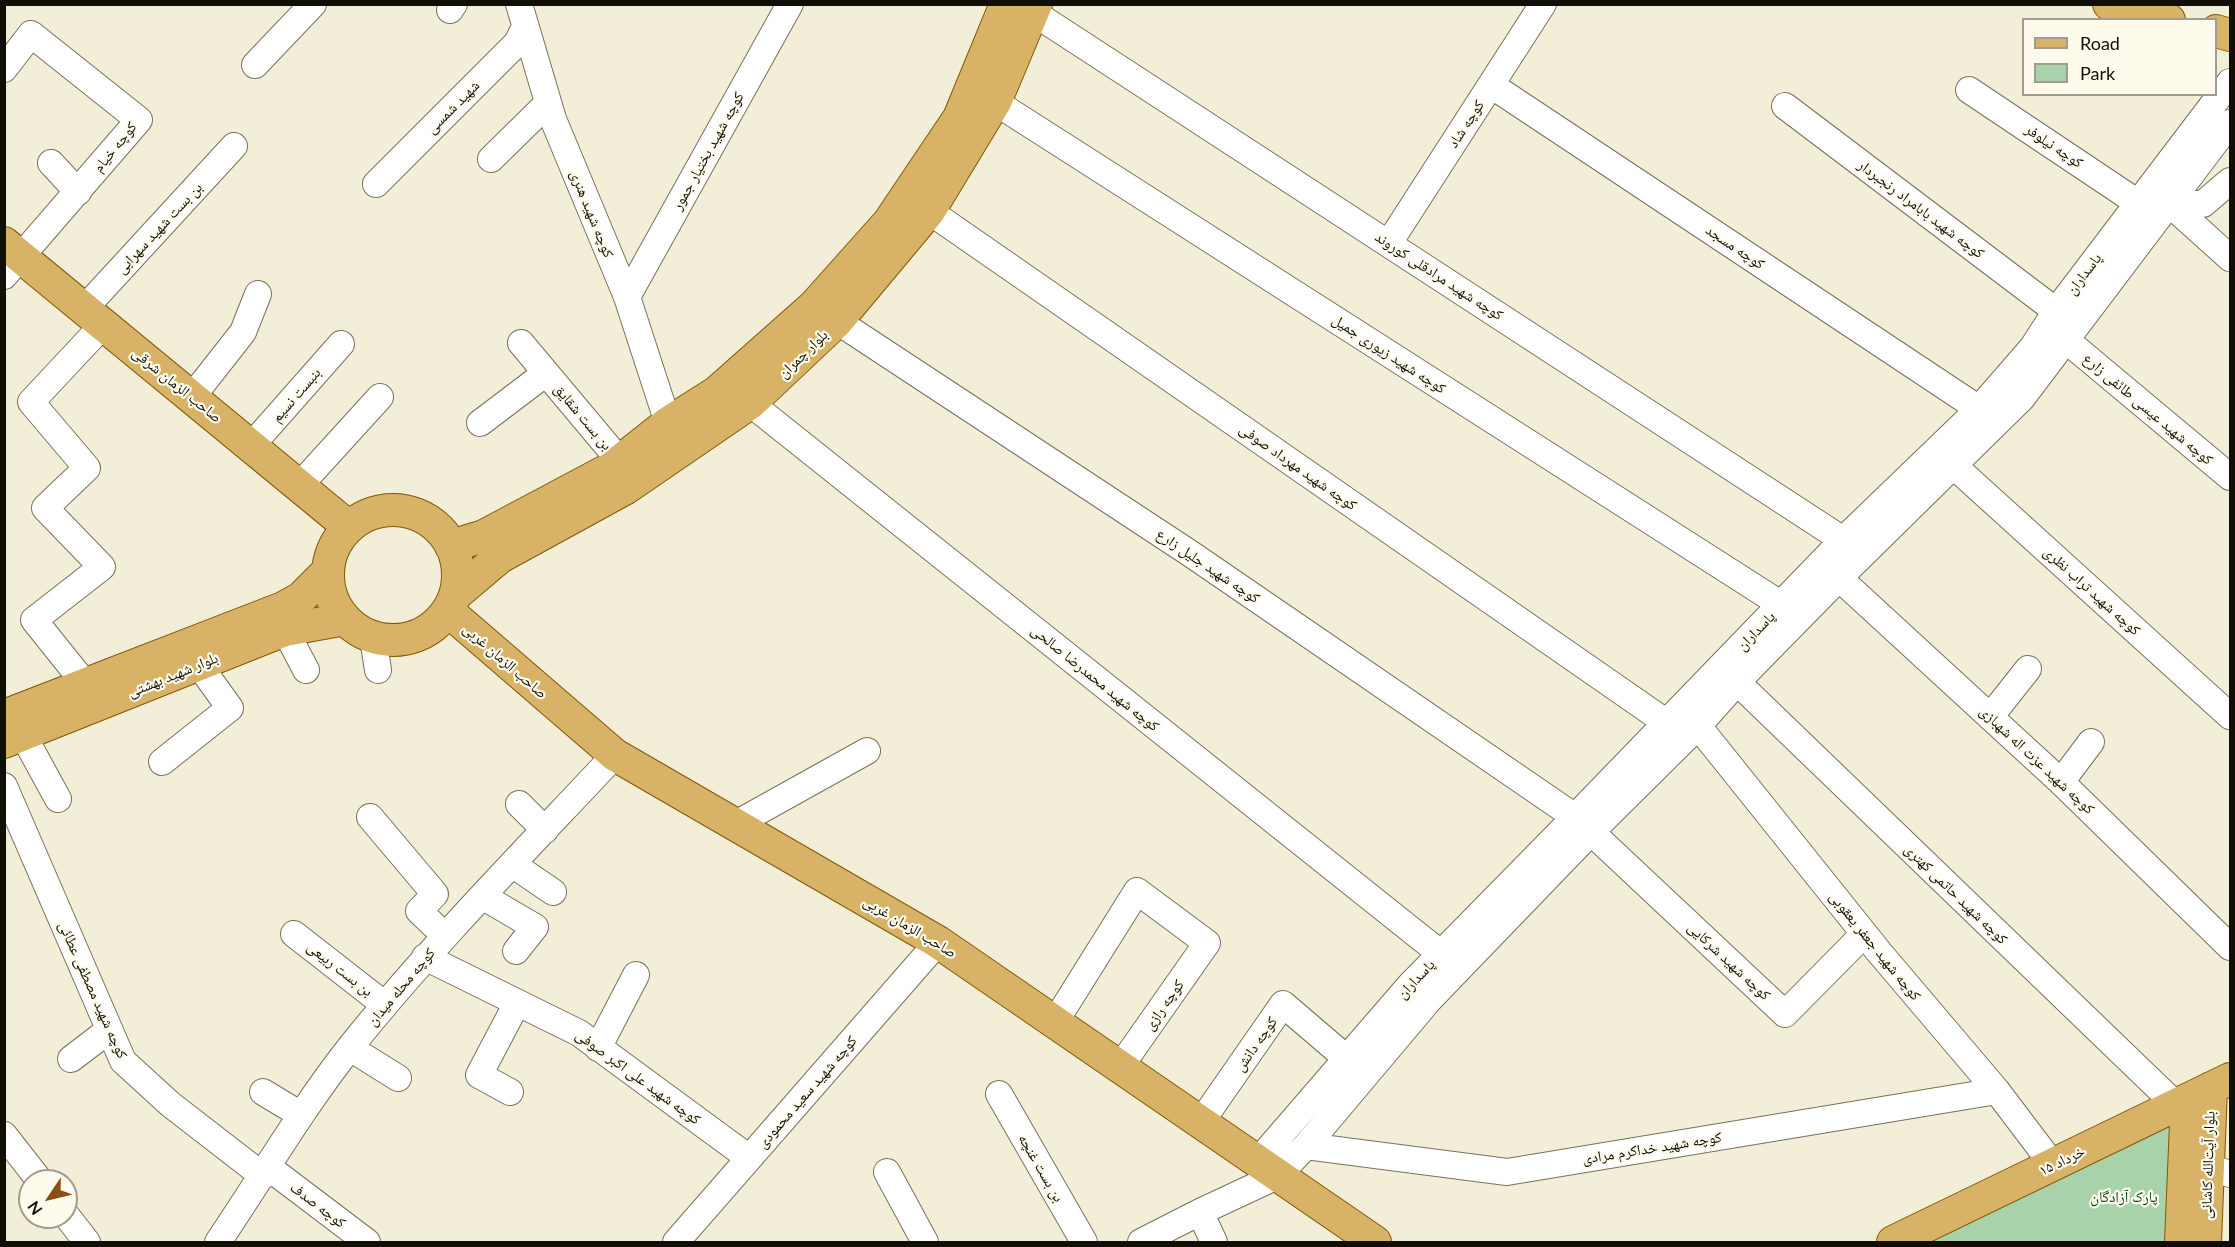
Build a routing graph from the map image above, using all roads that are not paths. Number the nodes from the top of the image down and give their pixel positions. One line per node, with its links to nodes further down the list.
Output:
1 (313, 4): 8 (street)
2 (790, 4): 30 (street, کوچه شهید بختیار جمور)
3 (1543, 4): 11 (street, کوچه شاد)
4 (2109, 4): 7 (main road)
5 (1025, 7): 13 (main road, بلوار چمران); 26 (street, کوچه شهید مرادقلی کوروند); 43 (main road, بلوار چمران)
6 (520, 11): 14 (street, کوچه شهید هنری); 21 (street, شهید شمسی)
7 (2162, 18)
8 (255, 64)
9 (4, 69): 22 (street, کوچه خیام)
10 (2230, 82): 23 (street, پاسداران)
11 (1491, 85): 26 (street, کوچه شاد); 41 (street, کوچه مسجد)
12 (1969, 90): 23 (street, کوچه نیلوفر)
13 (995, 102): 25 (main road, بلوار چمران); 55 (street, کوچه شهید زیوری جمیل)
14 (548, 103): 18 (street); 30 (street, کوچه شهید هنری)
15 (1785, 106): 31 (street, کوچه شهید بابامراد رنجبردار)
16 (2230, 123): 24 (street, پاسداران)
17 (234, 146): 32 (street, بن بست شهید سهرابی)
18 (491, 159)
19 (51, 163): 22 (street)
20 (2230, 181): 24 (street)
21 (376, 184)
22 (78, 192): 28 (street, کوچه خیام)
23 (2138, 203): 31 (street, پاسداران)
24 (2170, 204): 27 (street); 34 (street, پاسداران)
25 (929, 211): 33 (main road, بلوار چمران); 67 (street, کوچه شهید مهرداد صوفی)
26 (1389, 243): 50 (street, کوچه شهید مرادقلی کوروند)
27 (2230, 258)
28 (10, 259): 32 (main road, صاحب الزمان شرقی)
29 (258, 294): 39 (street)
30 (627, 297): 43 (street, کوچه شهید هنری)
31 (2056, 311): 41 (street, پاسداران)
32 (94, 317): 39 (main road, صاحب الزمان شرقی); 64 (street, بن بست شهید سهرابی)
33 (837, 321): 40 (main road, بلوار چمران); 80 (street, کوچه شهید جلیل زارع)
34 (2066, 340): 46 (street, پاسداران); 47 (street, کوچه شهید عیسی طائفی زارع)
35 (521, 343): 37 (street, بن بست شقایق)
36 (341, 344): 44 (street, بنبست نسیم)
37 (546, 373): 42 (street, بن بست شقایق); 45 (street, بن بست شقایق)
38 (380, 397): 48 (street)
39 (192, 398): 44 (main road, صاحب الزمان شرقی)
40 (750, 403): 54 (main road, بلوار چمران); 92 (street, کوچه شهید محمدرضا صالحی)
41 (1979, 408): 50 (street, پاسداران)
42 (480, 423)
43 (668, 423): 45 (main road, بلوار چمران)
44 (251, 446): 48 (main road, صاحب الزمان شرقی)
45 (620, 461): 51 (main road, بلوار چمران)
46 (1954, 466): 53 (street, پاسداران); 65 (street, کوچه شهید تراب نظری)
47 (2230, 477)
48 (299, 486): 49 (main road, صاحب الزمان شرقی)
49 (349, 527): 51 (main road); 52 (main road)
50 (1843, 540): 55 (street, پاسداران)
51 (451, 546): 54 (main road)
52 (327, 572): 56 (main road); 64 (main road, بلوار شهید بهشتی)
53 (1839, 578): 63 (street, پاسداران); 66 (street, کوچه شهید عزت اله شهبازی)
54 (451, 603): 58 (main road); 72 (main road, صاحب الزمان غربی)
55 (1782, 605): 67 (street, پاسداران)
56 (345, 620): 57 (main road, بلوار شهید بهشتی); 58 (main road)
57 (285, 630): 59 (main road, بلوار شهید بهشتی); 61 (street)
58 (373, 638): 62 (street)
59 (199, 664): 69 (main road, بلوار شهید بهشتی); 73 (street)
60 (2028, 669): 66 (street)
61 (306, 670)
62 (378, 670)
63 (1737, 682): 68 (street, پاسداران); 108 (street, کوچه شهید حاتمی کهتری)
64 (86, 685): 69 (main road, بلوار شهید بهشتی)
65 (2230, 716)
66 (1990, 717): 74 (street, کوچه شهید عزت اله شهبازی)
67 (1666, 723): 80 (street, پاسداران)
68 (1698, 726): 80 (street, پاسداران); 87 (street, کوچه شهید جعفر یعقوبی)
69 (11, 731): 76 (street)
70 (2091, 742): 74 (street)
71 (867, 751): 81 (street)
72 (615, 755): 81 (main road, صاحب الزمان غربی); 82 (street, کوچه محله میدان)
73 (162, 762)
74 (2061, 782): 90 (street, کوچه شهید عزت اله شهبازی)
75 (4, 786): 78 (street, کوچه شهید مصطفی عطائی)
76 (58, 799)
77 (519, 804): 82 (street)
78 (10, 815): 98 (street, کوچه شهید مصطفی عطائی)
79 (370, 817): 88 (street)
80 (1583, 824): 87 (street, کوچه شهید شرکایی); 92 (street, پاسداران); 113 (street, پاسداران)
81 (734, 825): 89 (main road, صاحب الزمان غربی)
82 (544, 830): 83 (street, کوچه محله میدان)
83 (512, 864): 84 (street); 85 (street, کوچه محله میدان)
84 (553, 892)
85 (483, 896): 88 (street, کوچه محله میدان); 91 (street)
86 (294, 934): 96 (street, بن بست ربیعی)
87 (1864, 934): 105 (street, کوچه شهید جعفر یعقوبی)
88 (445, 936): 93 (street, کوچه محله میدان)
89 (938, 942): 97 (main road, صاحب الزمان غربی); 114 (street, کوچه شهید سعید محمودی)
90 (2230, 947)
91 (516, 951)
92 (1440, 953): 101 (street, پاسداران)
93 (425, 957): 95 (street, کوچه شهید علی اکبر صوفی); 96 (street, کوچه محله میدان)
94 (636, 975): 100 (street)
95 (517, 1003): 100 (street, کوچه شهید علی اکبر صوفی); 107 (street)
96 (385, 1005): 99 (street, کوچه محله میدان)
97 (1055, 1022): 103 (main road, صاحب الزمان غربی); 103 (street, کوچه رازی)
98 (109, 1030): 102 (street); 118 (street, کوچه شهید مصطفی عطائی)
99 (350, 1048): 104 (street); 110 (street, کوچه محله میدان)
100 (598, 1048): 114 (street, کوچه شهید علی اکبر صوفی)
101 (1346, 1058): 111 (street, کوچه دانش); 117 (street, پاسداران)
102 (71, 1059)
103 (1120, 1067): 111 (main road, صاحب الزمان غربی)
104 (398, 1078)
105 (1997, 1091): 113 (street, کوچه شهید خداکرم مرادی); 115 (street, کوچه شهید جعفر یعقوبی)
106 (263, 1092): 110 (street)
107 (510, 1092)
108 (2201, 1093): 115 (main road, ۱۵ خرداد); 119 (main road, بلوار آیت‌الله کاشانی); 133 (main road, بلوار آیت‌الله کاشانی)
109 (999, 1094): 129 (street, بن بست غنچه)
110 (301, 1115): 118 (street, کوچه محله میدان)
111 (1201, 1122): 117 (main road, صاحب الزمان غربی)
112 (4, 1134): 116 (street)
113 (1306, 1146): 117 (street, پاسداران)
114 (750, 1158): 124 (street, کوچه شهید سعید محمودی)
115 (2053, 1165): 132 (main road, ۱۵ خرداد)
116 (31, 1169)
117 (1267, 1169): 121 (street); 125 (main road, صاحب الزمان غربی)
118 (266, 1171): 123 (street, کوچه صدف); 127 (street, کوچه محله میدان)
119 (2219, 1171): 134 (main road, بلوار آیت‌الله کاشانی)
120 (887, 1172): 128 (street)
121 (1200, 1212): 130 (street); 131 (street)
122 (77, 1229): 126 (street)
123 (353, 1238)
124 (686, 1238)
125 (1368, 1240)
126 (87, 1242)
127 (218, 1242)
128 (925, 1242)
129 (1083, 1242)
130 (1141, 1242)
131 (1214, 1242)
132 (1893, 1242)
133 (2181, 1242)
134 (2205, 1242)

